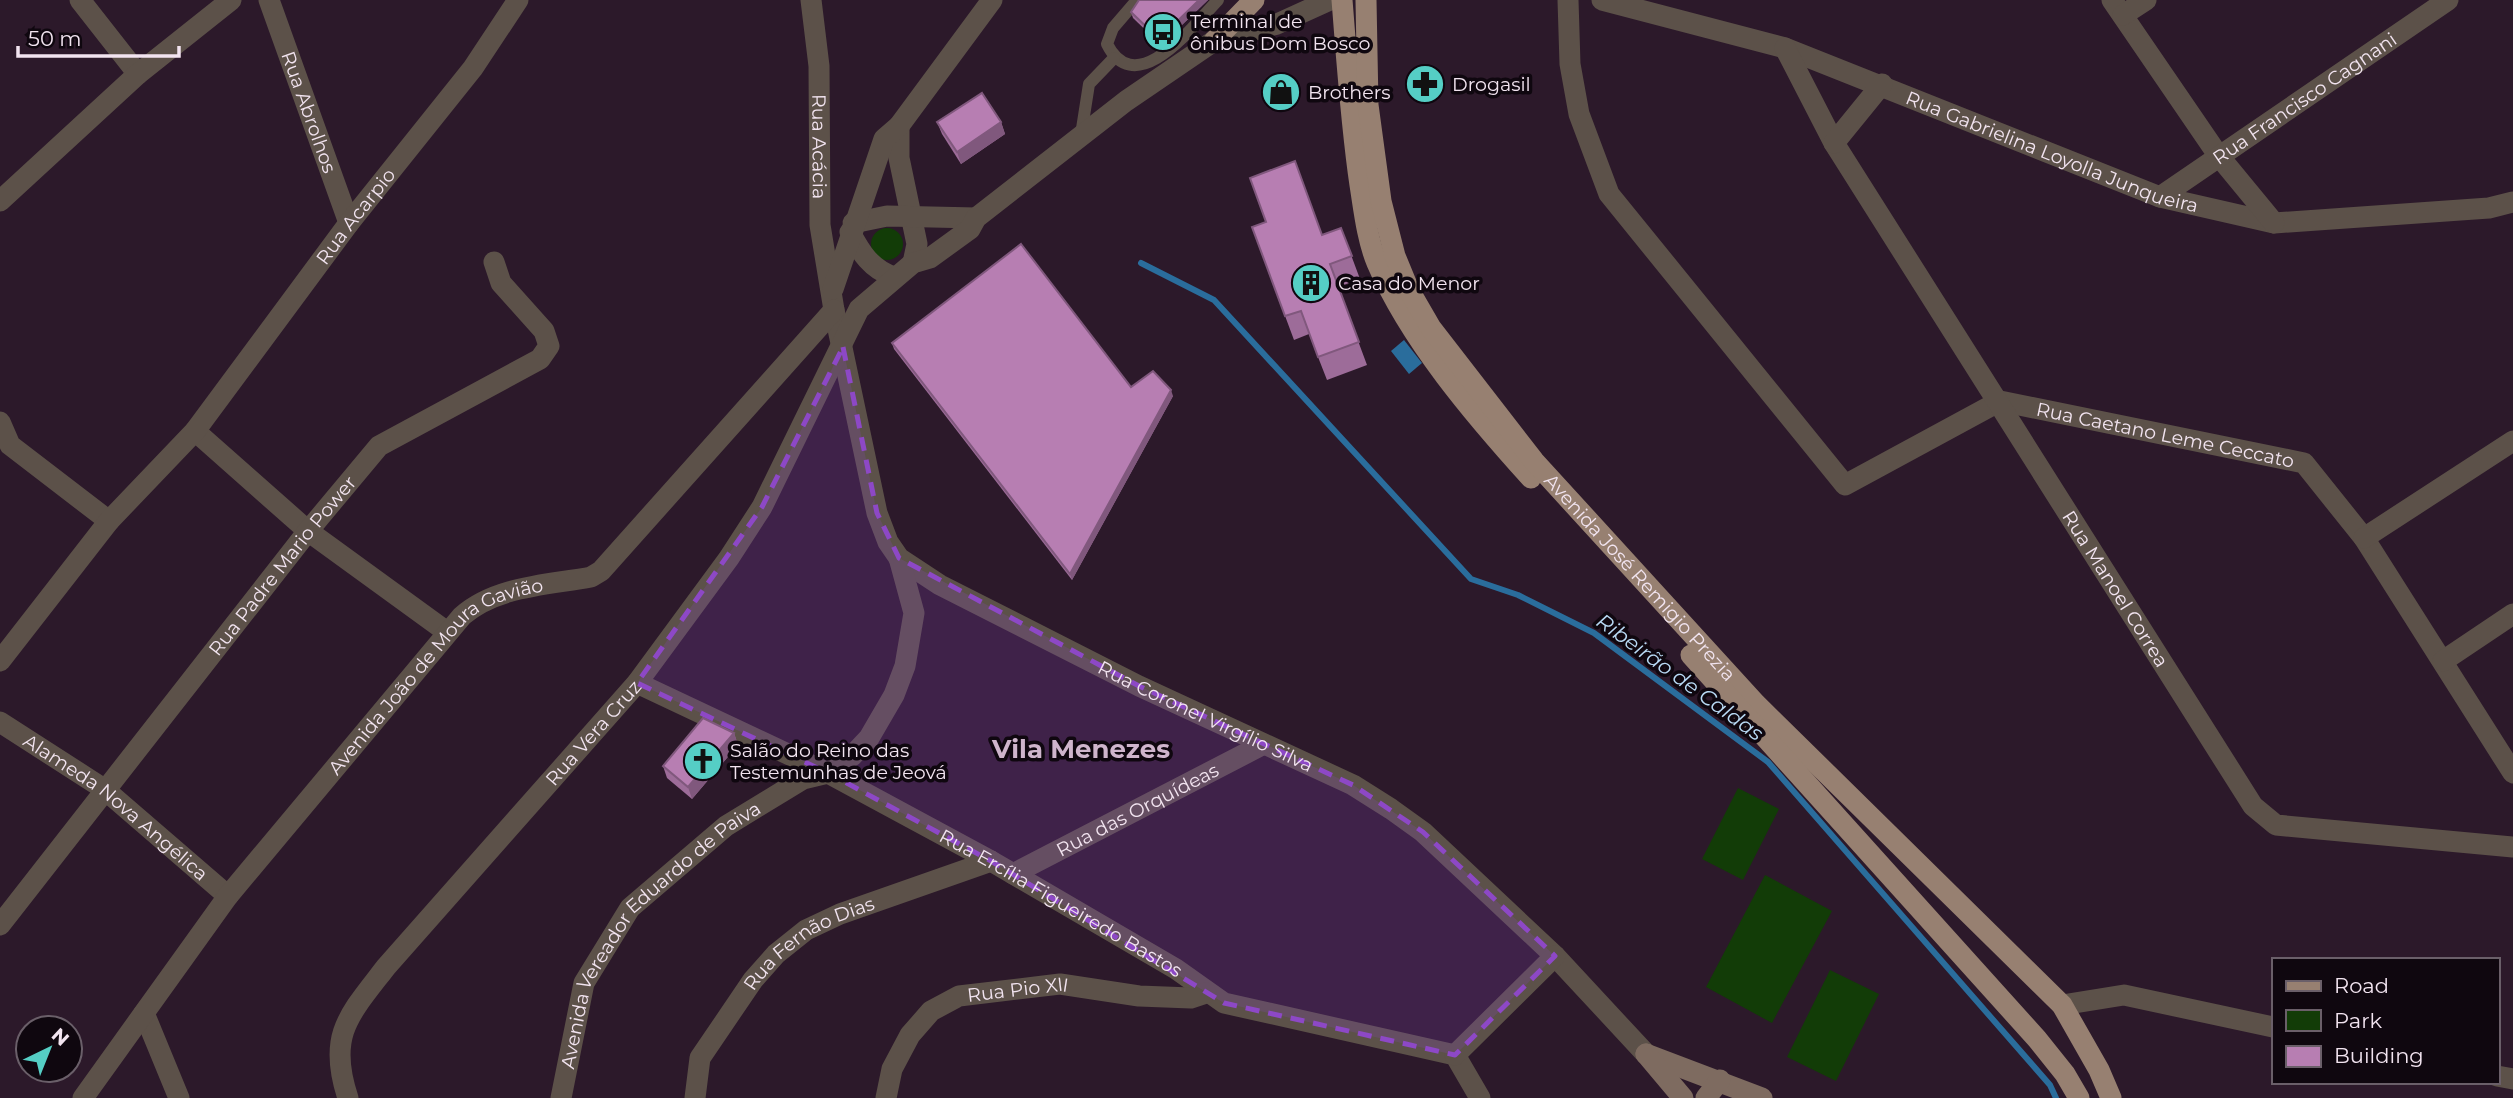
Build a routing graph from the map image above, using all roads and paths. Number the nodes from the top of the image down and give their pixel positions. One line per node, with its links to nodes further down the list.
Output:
1 (80, 0): 21 (street)
2 (231, 0): 21 (street)
3 (269, 0): 32 (street, Rua Abrolhos)
4 (518, 0): 32 (street, Rua Acarpio)
5 (811, 0): 38 (street, Rua Acácia)
6 (992, 0): 23 (street)
7 (1137, 0): 20 (lane)
8 (1218, 0): 20 (lane)
9 (1254, 0): 18 (main road)
10 (1330, 0): 18 (street)
11 (1342, 0): 81 (main road, Avenida José Remigio Prezia)
12 (1366, 0): 65 (main road, Avenida José Remigio Prezia)
13 (1568, 0): 40 (street)
14 (1602, 0): 19 (street, Rua Gabrielina Loyolla Junqueira)
15 (2146, 0): 17 (street)
16 (2448, 0): 26 (street, Rua Francisco Cagnani)
17 (2118, 8): 26 (street)
18 (1214, 41): 24 (street, Rua Vera Cruz)
19 (1785, 48): 22 (street, Rua Gabrielina Loyolla Junqueira); 25 (street, Rua Manoel Correa)
20 (1114, 58): 24 (lane)
21 (138, 74): 28 (street)
22 (1882, 84): 25 (street); 27 (street, Rua Gabrielina Loyolla Junqueira)
23 (899, 126): 30 (street); 34 (street)
24 (1081, 137): 31 (street, Rua Vera Cruz)
25 (1834, 143): 40 (street, Rua Manoel Correa)
26 (2218, 155): 27 (street, Rua Francisco Cagnani); 33 (street)
27 (2160, 197): 33 (street, Rua Gabrielina Loyolla Junqueira)
28 (0, 201)
29 (2513, 202): 33 (street, Rua Gabrielina Loyolla Junqueira)
30 (911, 216): 31 (street); 34 (street); 36 (street)
31 (976, 218): 36 (street, Rua Vera Cruz)
32 (349, 223): 42 (street, Rua Acarpio)
33 (2274, 223)
34 (851, 228): 37 (street); 38 (street)
35 (494, 262): 45 (street, Rua Padre Mario Power)
36 (913, 263): 37 (street, Rua Vera Cruz)
37 (894, 277): 39 (street, Rua Vera Cruz)
38 (833, 302): 39 (street, Rua Coronel Virgílio Silva); 49 (street, Avenida João de Moura Gavião)
39 (843, 347): 47 (street, Rua Coronel Virgílio Silva); 52 (street, Rua Vera Cruz)
40 (2000, 401): 46 (street, Rua Caetano Leme Ceccato); 58 (street, Rua Manoel Correa)
41 (0, 422): 44 (street)
42 (195, 431): 44 (street, Rua Acarpio); 45 (street)
43 (2513, 441): 46 (street)
44 (109, 521): 50 (street, Rua Acarpio)
45 (308, 531): 49 (street); 57 (street, Rua Padre Mario Power)
46 (2364, 538): 51 (street, Rua Caetano Leme Ceccato)
47 (899, 558): 54 (street, Rua Coronel Virgílio Silva); 55 (street, Avenida Vereador Eduardo de Paiva)
48 (2513, 614): 51 (street)
49 (447, 632): 61 (street, Avenida João de Moura Gavião)
50 (0, 661)
51 (2443, 661): 56 (street, Rua Caetano Leme Ceccato)
52 (637, 683): 55 (street, Rua Ercília Figueiredo Bastos); 73 (street, Rua Vera Cruz)
53 (0, 722): 57 (street, Alameda Nova Angélica)
54 (1262, 745): 60 (street, Rua das Orquídeas); 63 (street, Rua Coronel Virgílio Silva)
55 (828, 773): 59 (street, Rua Ercília Figueiredo Bastos); 74 (street, Avenida Vereador Eduardo de Paiva)
56 (2513, 773)
57 (104, 789): 61 (street, Alameda Nova Angélica); 62 (street, Rua Padre Mario Power)
58 (2513, 847)
59 (991, 861): 60 (street, Rua Ercília Figueiredo Bastos); 75 (street, Rua Fernão Dias)
60 (1013, 874): 64 (street, Rua Ercília Figueiredo Bastos)
61 (228, 896): 66 (street, Avenida João de Moura Gavião)
62 (0, 925)
63 (1555, 956): 68 (street, Rua Coronel Virgílio Silva); 69 (street)
64 (1206, 993): 69 (street, Rua Ercília Figueiredo Bastos); 76 (street, Rua Pio XII)
65 (2062, 1005): 67 (street); 82 (main road, Avenida José Remigio Prezia)
66 (144, 1013): 71 (street, Avenida João de Moura Gavião); 72 (street)
67 (2272, 1027)
68 (1646, 1054): 70 (street); 78 (street, Rua Coronel Virgílio Silva)
69 (1455, 1055): 77 (street)
70 (1720, 1080): 79 (street); 80 (street)
71 (83, 1098)
72 (180, 1098)
73 (348, 1098)
74 (561, 1098)
75 (695, 1098)
76 (886, 1098)
77 (1480, 1098)
78 (1683, 1098)
79 (1706, 1098)
80 (1762, 1098)
81 (2079, 1098)
82 (2111, 1098)

